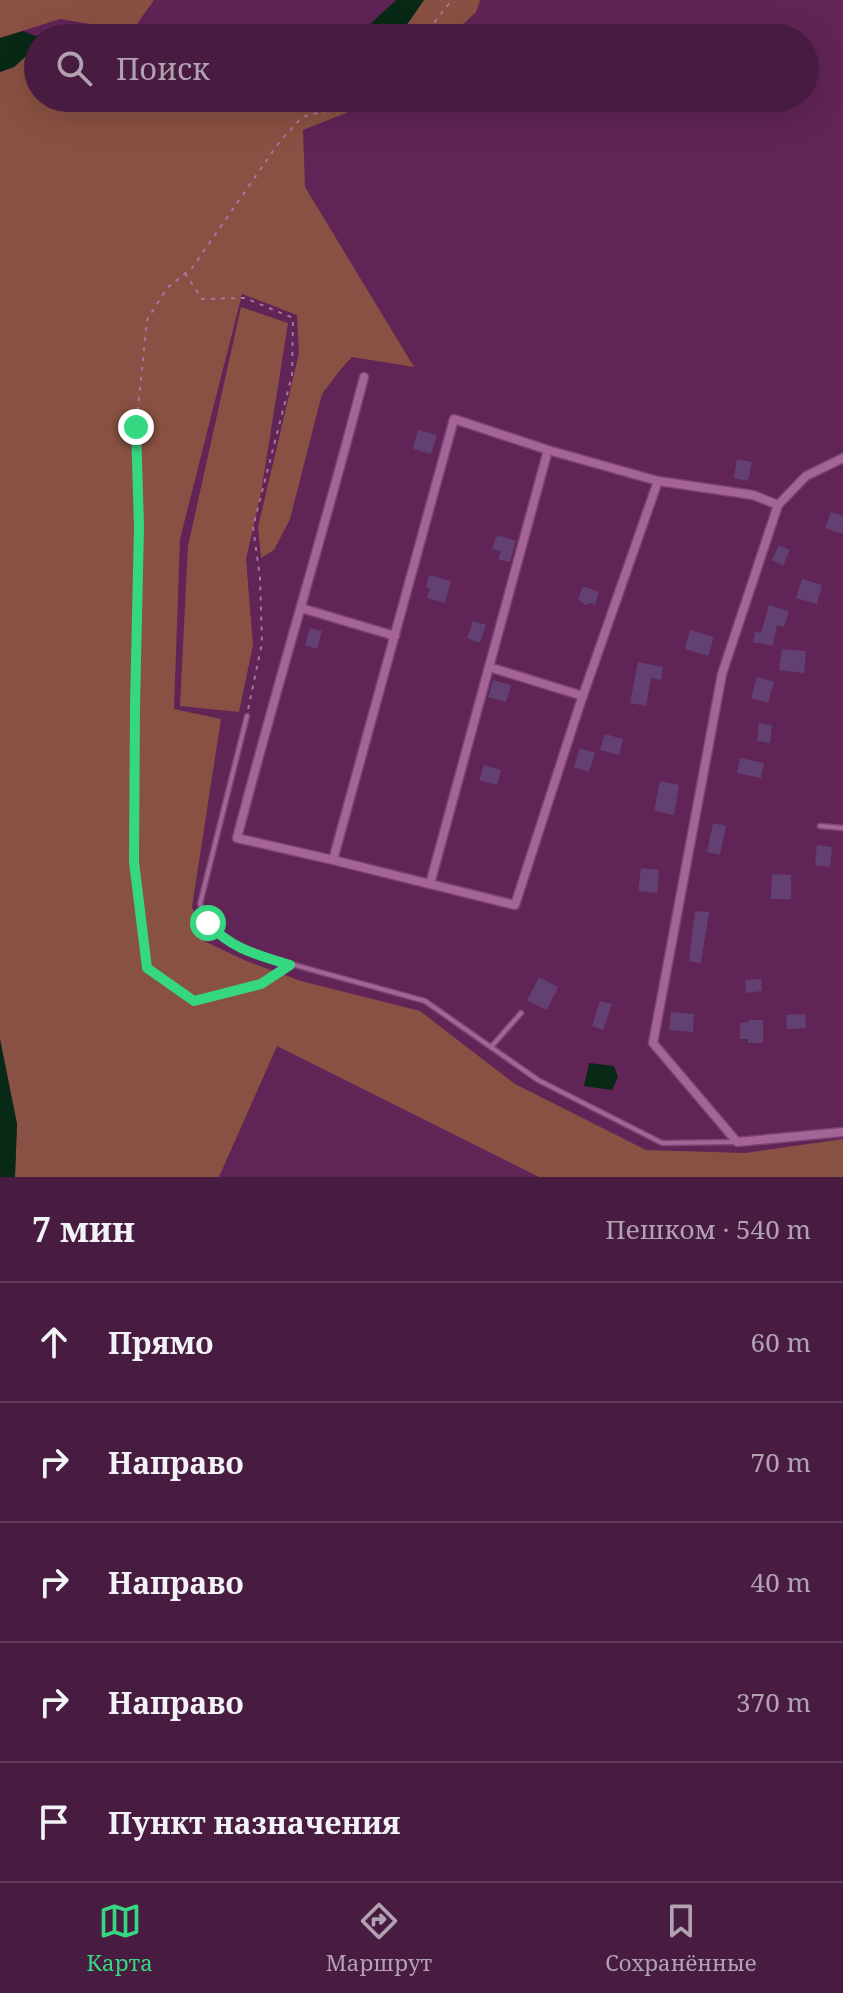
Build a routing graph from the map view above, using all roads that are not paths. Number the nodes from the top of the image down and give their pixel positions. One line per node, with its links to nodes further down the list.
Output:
1 (364, 377): 6 (street)
2 (548, 450): 4 (street); 7 (street); 8 (street)
3 (843, 458): 5 (street)
4 (658, 481): 5 (street); 9 (street)
5 (778, 505): 18 (street)
6 (301, 608): 7 (street); 13 (street)
7 (395, 636): 13 (street)
8 (489, 667): 9 (street); 14 (street)
9 (583, 696): 14 (street)
10 (247, 716): 16 (lane)
11 (820, 826): 12 (lane)
12 (843, 828)
13 (333, 860): 14 (street)
14 (430, 884)
15 (521, 1013): 16 (lane)
16 (491, 1048): 18 (lane)
17 (843, 1130): 18 (street)
18 (737, 1142)

